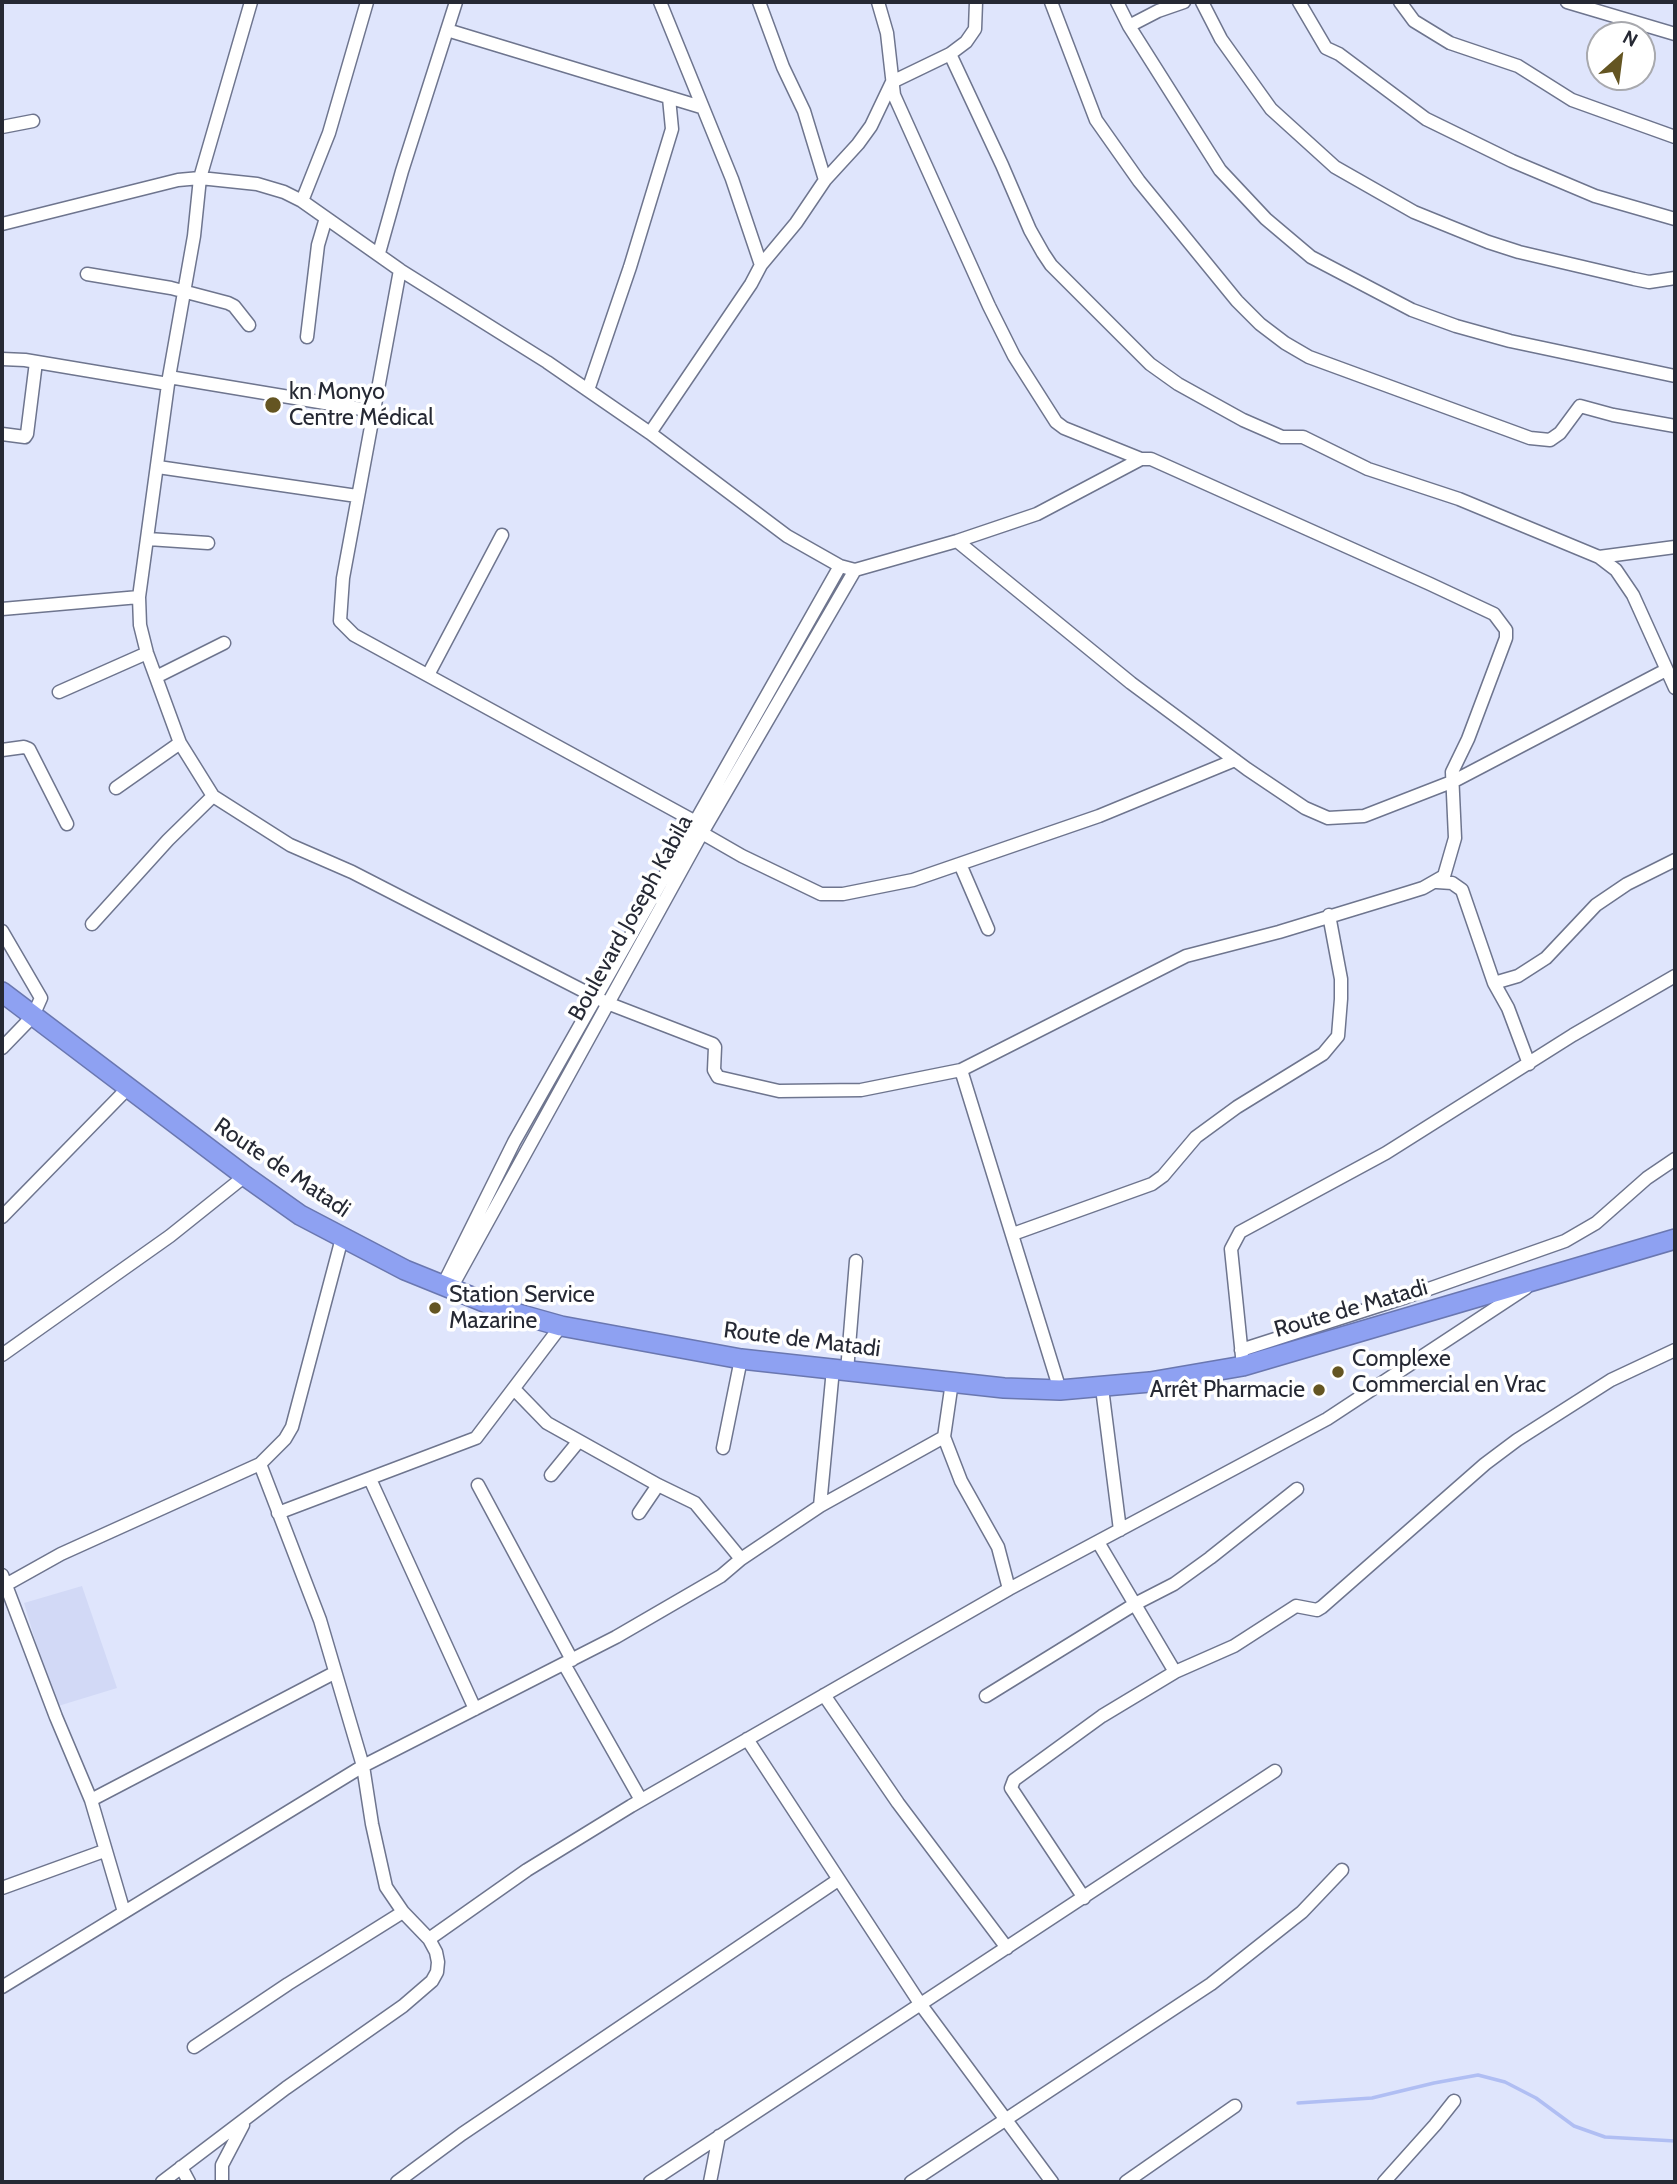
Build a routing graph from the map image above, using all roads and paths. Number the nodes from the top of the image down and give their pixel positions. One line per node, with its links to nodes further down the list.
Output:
1 (251, 2): 25 (street)
2 (367, 2): 27 (street)
3 (456, 2): 16 (street)
4 (660, 2): 21 (street)
5 (759, 2): 26 (street)
6 (878, 2): 19 (street)
7 (976, 2): 18 (street)
8 (1051, 2): 45 (street)
9 (1118, 2): 15 (street)
10 (1184, 2): 15 (street)
11 (1202, 2): 35 (street)
12 (1298, 2): 29 (street)
13 (1400, 2): 24 (street)
14 (1567, 2): 17 (street)
15 (1129, 26): 41 (street)
16 (447, 30): 20 (street); 31 (street)
17 (1675, 34)
18 (950, 54): 19 (street); 56 (street)
19 (892, 82): 26 (street); 48 (street)
20 (669, 98): 21 (street); 43 (street)
21 (701, 107): 32 (street)
22 (33, 121): 23 (street)
23 (2, 127)
24 (1675, 138)
25 (201, 178): 27 (street); 30 (street); 36 (street)
26 (825, 180): 32 (street)
27 (302, 201): 28 (street)
28 (327, 218): 31 (street); 38 (street)
29 (1675, 219)
30 (2, 224)
31 (379, 253): 33 (street)
32 (761, 265): 46 (street)
33 (400, 270): 43 (street); 44 (street)
34 (87, 274): 36 (street)
35 (1675, 278)
36 (185, 293): 37 (street); 42 (street)
37 (250, 325)
38 (307, 337)
39 (2, 359): 40 (street)
40 (36, 362): 42 (street); 47 (street)
41 (1675, 376)
42 (169, 380): 44 (street); 49 (street)
43 (588, 390): 46 (street)
44 (373, 411): 50 (street)
45 (1675, 426)
46 (650, 433): 57 (street)
47 (2, 434)
48 (1141, 459): 53 (street); 70 (street)
49 (158, 467): 50 (street); 52 (street)
50 (357, 496): 63 (street)
51 (502, 535): 63 (street)
52 (148, 539): 54 (street); 59 (street)
53 (957, 541): 58 (street); 69 (street)
54 (208, 543)
55 (1675, 547): 56 (street)
56 (1599, 557): 65 (street)
57 (839, 566): 58 (street); 73 (street, Boulevard Joseph Kabila)
58 (855, 570): 75 (street, Boulevard Joseph Kabila)
59 (139, 597): 60 (street); 62 (street)
60 (2, 609)
61 (223, 643): 64 (street)
62 (147, 653): 64 (street); 66 (street)
63 (428, 675): 73 (street)
64 (156, 677): 67 (street)
65 (1672, 678): 70 (street)
66 (59, 692)
67 (180, 743): 71 (street); 72 (street)
68 (2, 750): 74 (street)
69 (1235, 760): 70 (street); 77 (street)
70 (1454, 781): 78 (street)
71 (116, 788)
72 (214, 796): 80 (street); 86 (street)
73 (694, 821): 75 (street); 86 (street, Boulevard Joseph Kabila)
74 (66, 824)
75 (702, 833): 77 (street); 86 (street, Boulevard Joseph Kabila)
76 (1675, 860): 84 (street)
77 (960, 864): 81 (street)
78 (1437, 882): 79 (street); 84 (street)
79 (1329, 915): 90 (street); 95 (street)
80 (92, 924)
81 (988, 929)
82 (2, 931): 87 (street)
83 (1675, 976): 89 (street)
84 (1494, 983): 89 (street)
85 (2, 992): 87 (highway, Route de Matadi)
86 (601, 1000): 90 (street); 100 (street, Boulevard Joseph Kabila)
87 (33, 1016): 88 (street); 91 (highway, Route de Matadi)
88 (2, 1048)
89 (1529, 1064): 104 (street)
90 (961, 1070): 95 (street)
91 (128, 1088): 93 (highway, Route de Matadi); 94 (street)
92 (1675, 1159): 104 (street)
93 (245, 1176): 96 (highway, Route de Matadi); 103 (street)
94 (2, 1217)
95 (1013, 1234): 110 (street)
96 (342, 1238): 100 (highway, Route de Matadi); 114 (street)
97 (1675, 1238): 99 (highway, Route de Matadi)
98 (856, 1261): 106 (street)
99 (1539, 1279): 104 (highway, Route de Matadi); 123 (street)
100 (446, 1289): 101 (highway, Route de Matadi)
101 (561, 1326): 105 (highway, Route de Matadi); 109 (street)
102 (1675, 1350): 130 (street)
103 (2, 1355)
104 (1242, 1358): 108 (highway, Route de Matadi)
105 (741, 1359): 106 (highway, Route de Matadi); 113 (street)
106 (840, 1370): 107 (highway, Route de Matadi); 120 (street)
107 (952, 1382): 110 (highway, Route de Matadi); 111 (street)
108 (1102, 1388): 110 (highway, Route de Matadi); 123 (street)
109 (514, 1389): 112 (street); 116 (street)
110 (1060, 1390)
111 (944, 1437): 120 (street); 127 (street)
112 (578, 1442): 115 (street); 118 (street)
113 (723, 1448)
114 (260, 1464): 121 (street); 126 (street)
115 (551, 1475)
116 (370, 1479): 121 (street); 134 (street)
117 (478, 1485): 129 (street)
118 (658, 1485): 122 (street); 125 (street)
119 (1297, 1489): 128 (street)
120 (820, 1506): 125 (street)
121 (278, 1513): 131 (street)
122 (639, 1513)
123 (1120, 1530): 124 (street)
124 (1098, 1542): 127 (street); 128 (street)
125 (741, 1559): 129 (street)
126 (3, 1582): 138 (street)
127 (1009, 1589): 132 (street)
128 (1135, 1604): 130 (street); 133 (street)
129 (568, 1662): 134 (street); 139 (street)
130 (1175, 1672): 144 (street)
131 (334, 1673): 136 (street); 138 (street)
132 (824, 1695): 135 (street); 148 (street)
133 (986, 1696)
134 (475, 1709): 136 (street)
135 (747, 1739): 139 (street); 142 (street)
136 (363, 1766): 145 (street); 146 (street)
137 (1275, 1771): 144 (street)
138 (91, 1800): 140 (street)
139 (640, 1800): 147 (street)
140 (104, 1851): 143 (street); 145 (street)
141 (1342, 1870): 155 (street)
142 (838, 1880): 150 (street); 161 (street)
143 (2, 1888)
144 (1084, 1898): 148 (street)
145 (124, 1912): 149 (street)
146 (403, 1912): 147 (street); 151 (street)
147 (429, 1939): 154 (street)
148 (1007, 1948): 150 (street)
149 (2, 1987)
150 (921, 2005): 155 (street); 156 (street)
151 (194, 2047)
152 (1454, 2101): 167 (street)
153 (1234, 2106): 166 (street)
154 (246, 2120): 157 (street); 160 (street)
155 (1005, 2120): 164 (street); 165 (street)
156 (719, 2136): 162 (street); 163 (street)
157 (181, 2167): 158 (street); 159 (street)
158 (162, 2182)
159 (189, 2182)
160 (222, 2182)
161 (397, 2182)
162 (650, 2182)
163 (710, 2182)
164 (911, 2182)
165 (1052, 2182)
166 (1126, 2182)
167 (1384, 2182)

